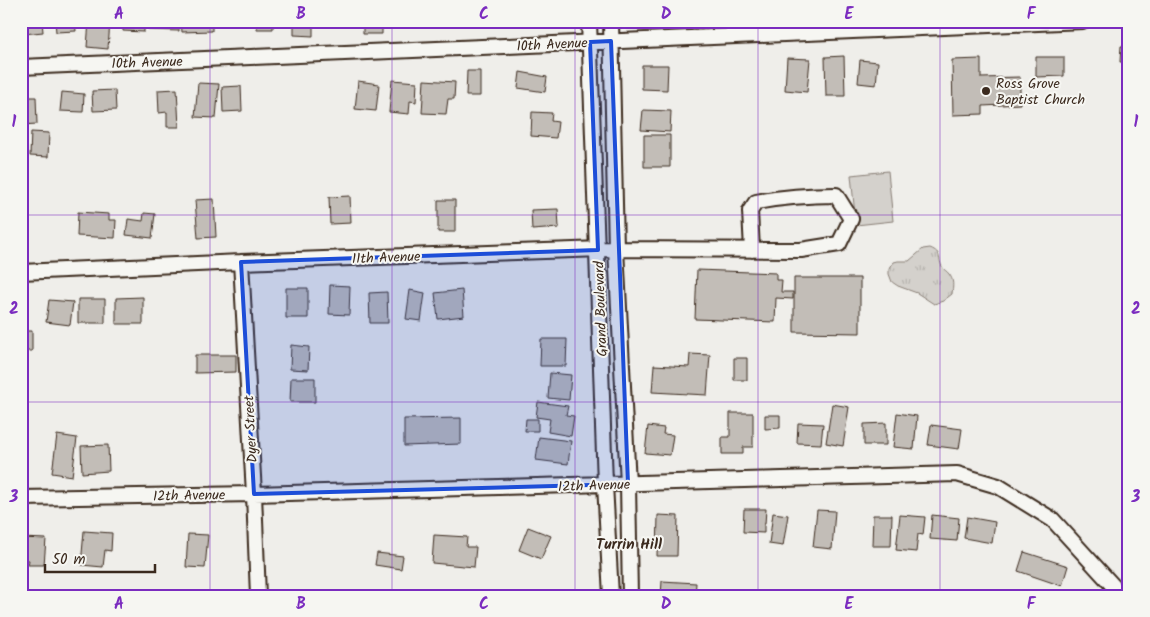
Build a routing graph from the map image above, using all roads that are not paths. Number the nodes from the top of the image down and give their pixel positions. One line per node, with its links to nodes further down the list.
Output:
1 (589, 21): 5 (street, Grand Boulevard)
2 (611, 21): 4 (street, Grand Boulevard)
3 (1083, 21): 4 (street, 10th Avenue)
4 (611, 41): 5 (street, 10th Avenue); 7 (street, Grand Boulevard)
5 (590, 42): 6 (street, 10th Avenue); 8 (street, Grand Boulevard)
6 (21, 67)
7 (616, 249): 8 (street, 11th Avenue); 9 (street, 11th Avenue); 13 (street, Grand Boulevard)
8 (598, 250): 10 (street, 11th Avenue); 12 (street, Grand Boulevard)
9 (752, 250): 9 (street, 11th Avenue)
10 (241, 262): 11 (street, 11th Avenue); 14 (street, Dyer Street)
11 (21, 272)
12 (605, 484): 13 (street, 12th Avenue); 14 (street, 12th Avenue); 18 (street, Grand Boulevard)
13 (628, 484): 16 (street, 12th Avenue); 19 (street, Grand Boulevard)
14 (254, 494): 15 (street, 12th Avenue); 17 (street, Dyer Street)
15 (21, 498)
16 (1117, 593)
17 (258, 596)
18 (611, 596)
19 (630, 596)

